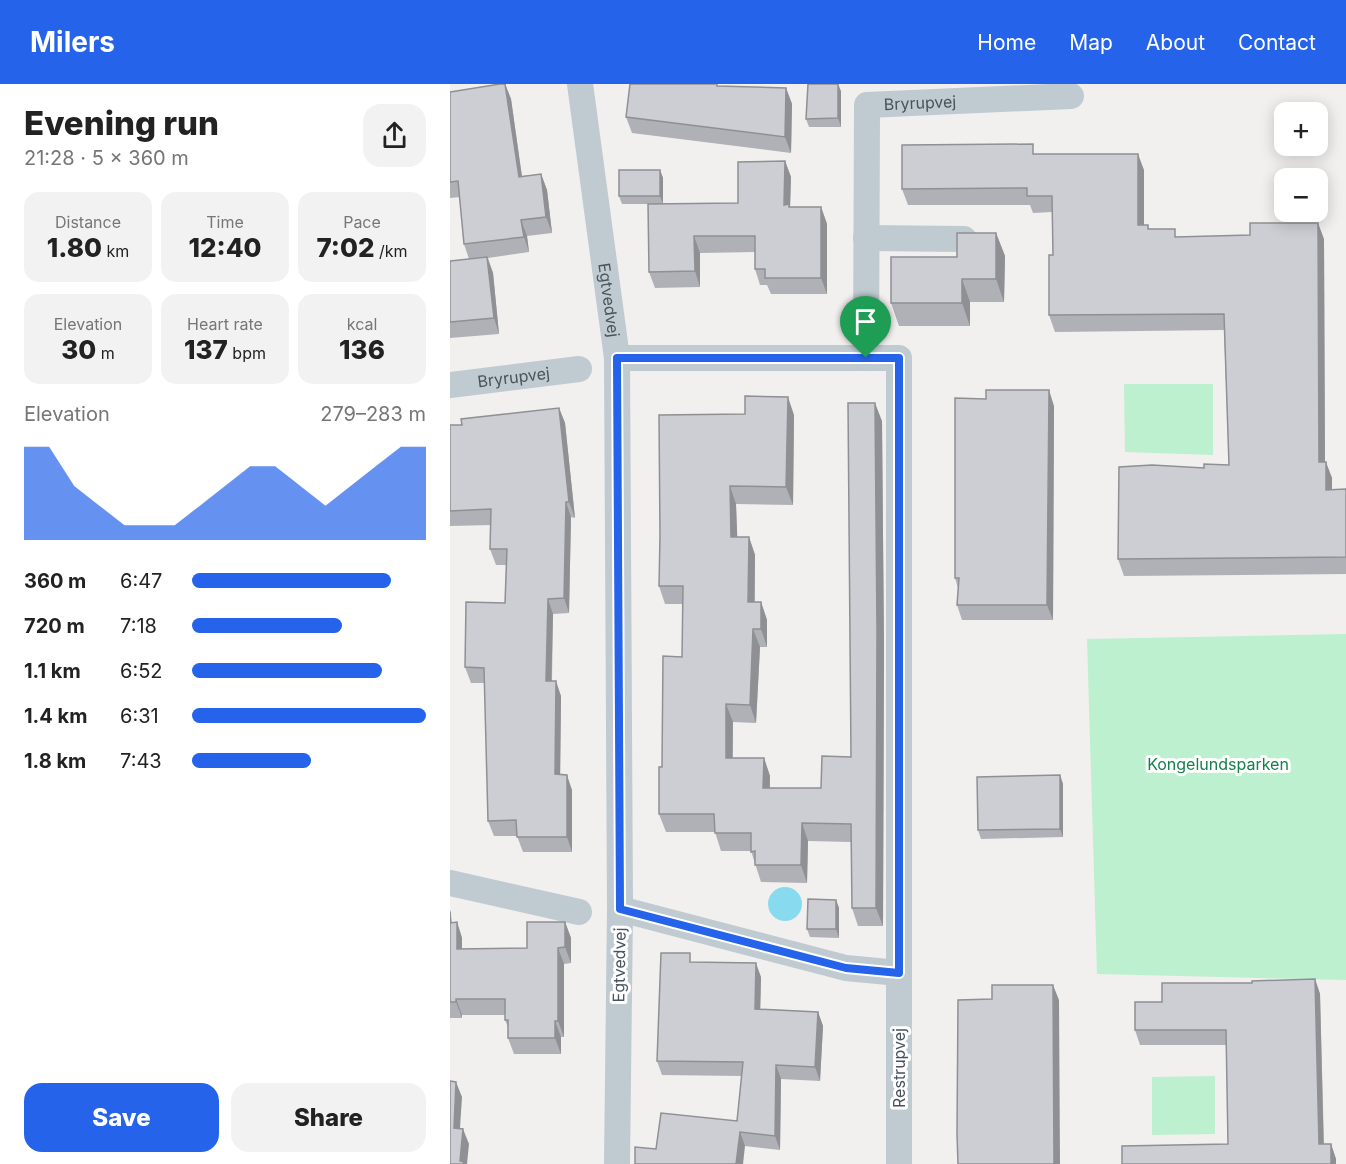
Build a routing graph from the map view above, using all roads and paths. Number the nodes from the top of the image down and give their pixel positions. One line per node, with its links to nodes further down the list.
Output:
1 (580, 84): 5 (street, Egtvedvej)
2 (1071, 96): 3 (street, Bryrupvej)
3 (866, 238): 4 (street); 6 (street, Bryrupvej)
4 (964, 239)
5 (617, 358): 6 (street); 10 (street, Egtvedvej)
6 (866, 358): 12 (street, Restrupvej)
7 (579, 369): 8 (street, Bryrupvej)
8 (450, 385)
9 (450, 883): 11 (street)
10 (620, 909): 12 (street); 13 (street, Egtvedvej)
11 (579, 912)
12 (899, 973): 14 (street, Restrupvej)
13 (617, 1164)
14 (899, 1164)

